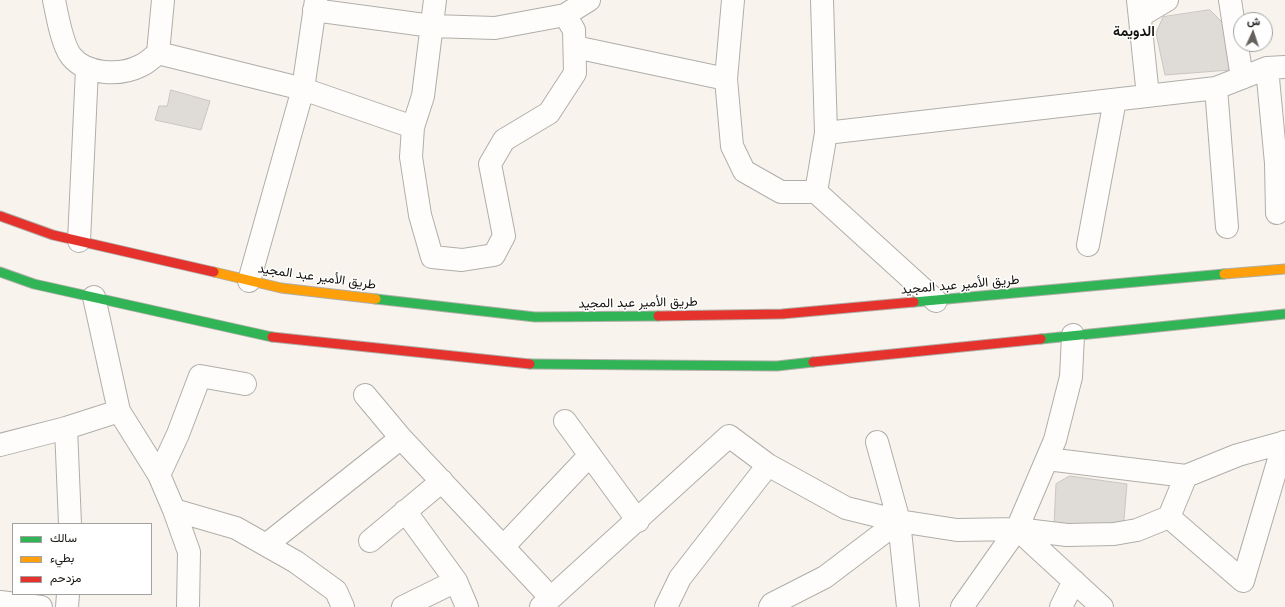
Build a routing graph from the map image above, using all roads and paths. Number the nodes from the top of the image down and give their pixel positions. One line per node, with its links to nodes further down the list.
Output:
1 (54, 0): 16 (street)
2 (162, 0): 14 (street)
3 (435, 0): 12 (street)
4 (589, 0): 11 (street)
5 (733, 0): 18 (street)
6 (822, 0): 25 (street)
7 (1167, 0): 10 (street)
8 (1230, 0): 17 (street)
9 (315, 5): 12 (street); 20 (street)
10 (1139, 8): 21 (street)
11 (565, 14): 12 (street); 13 (street)
12 (432, 26): 24 (street)
13 (575, 47): 18 (street); 24 (street)
14 (158, 53): 16 (street); 20 (street)
15 (1276, 67): 17 (street); 23 (street)
16 (87, 69): 30 (street)
17 (1242, 78): 19 (street)
18 (726, 79): 26 (street)
19 (1216, 88): 21 (street); 29 (street)
20 (303, 89): 24 (street); 34 (street)
21 (1148, 96): 22 (street)
22 (1115, 100): 25 (street); 31 (street)
23 (1278, 105): 27 (street)
24 (413, 127)
25 (826, 132): 26 (street)
26 (816, 192): 36 (street)
27 (1276, 213)
28 (0, 216): 30 (main road, طريق الأمير عبد المجيد)
29 (1227, 227)
30 (79, 241): 34 (main road, طريق الأمير عبد المجيد)
31 (1088, 245)
32 (1285, 269): 36 (main road, طريق الأمير عبد المجيد)
33 (0, 272): 35 (main road)
34 (249, 281): 36 (main road, طريق الأمير عبد المجيد)
35 (94, 297): 38 (main road); 41 (street)
36 (936, 301)
37 (1285, 314): 38 (main road)
38 (1072, 336): 49 (street)
39 (245, 384): 51 (street)
40 (365, 395): 44 (street)
41 (119, 411): 43 (street); 51 (street)
42 (565, 421): 48 (street)
43 (66, 428): 47 (street); 59 (street)
44 (402, 438): 53 (street); 62 (street)
45 (877, 442): 58 (street)
46 (1284, 442): 52 (street); 56 (street)
47 (0, 445)
48 (590, 455): 57 (street); 63 (street)
49 (1047, 459): 52 (street); 60 (street)
50 (768, 465): 57 (street); 58 (street); 75 (street)
51 (159, 475): 54 (street)
52 (1186, 476): 56 (street)
53 (442, 481): 55 (street); 63 (street)
54 (174, 510): 62 (street); 71 (street)
55 (405, 511): 61 (street); 64 (street)
56 (1170, 517): 60 (street)
57 (638, 521): 68 (street)
58 (899, 521): 60 (street); 76 (street); 77 (street)
59 (70, 523)
60 (1017, 529): 65 (street); 78 (street)
61 (370, 542)
62 (266, 545): 72 (street)
63 (503, 547): 68 (street)
64 (456, 581): 73 (street); 74 (street)
65 (1074, 581): 79 (street); 80 (street)
66 (68, 595): 70 (street)
67 (0, 602): 69 (street)
68 (546, 602)
69 (41, 607)
70 (67, 607)
71 (188, 607)
72 (343, 607)
73 (403, 607)
74 (467, 607)
75 (666, 607)
76 (770, 607)
77 (908, 607)
78 (962, 607)
79 (1061, 607)
80 (1102, 607)

